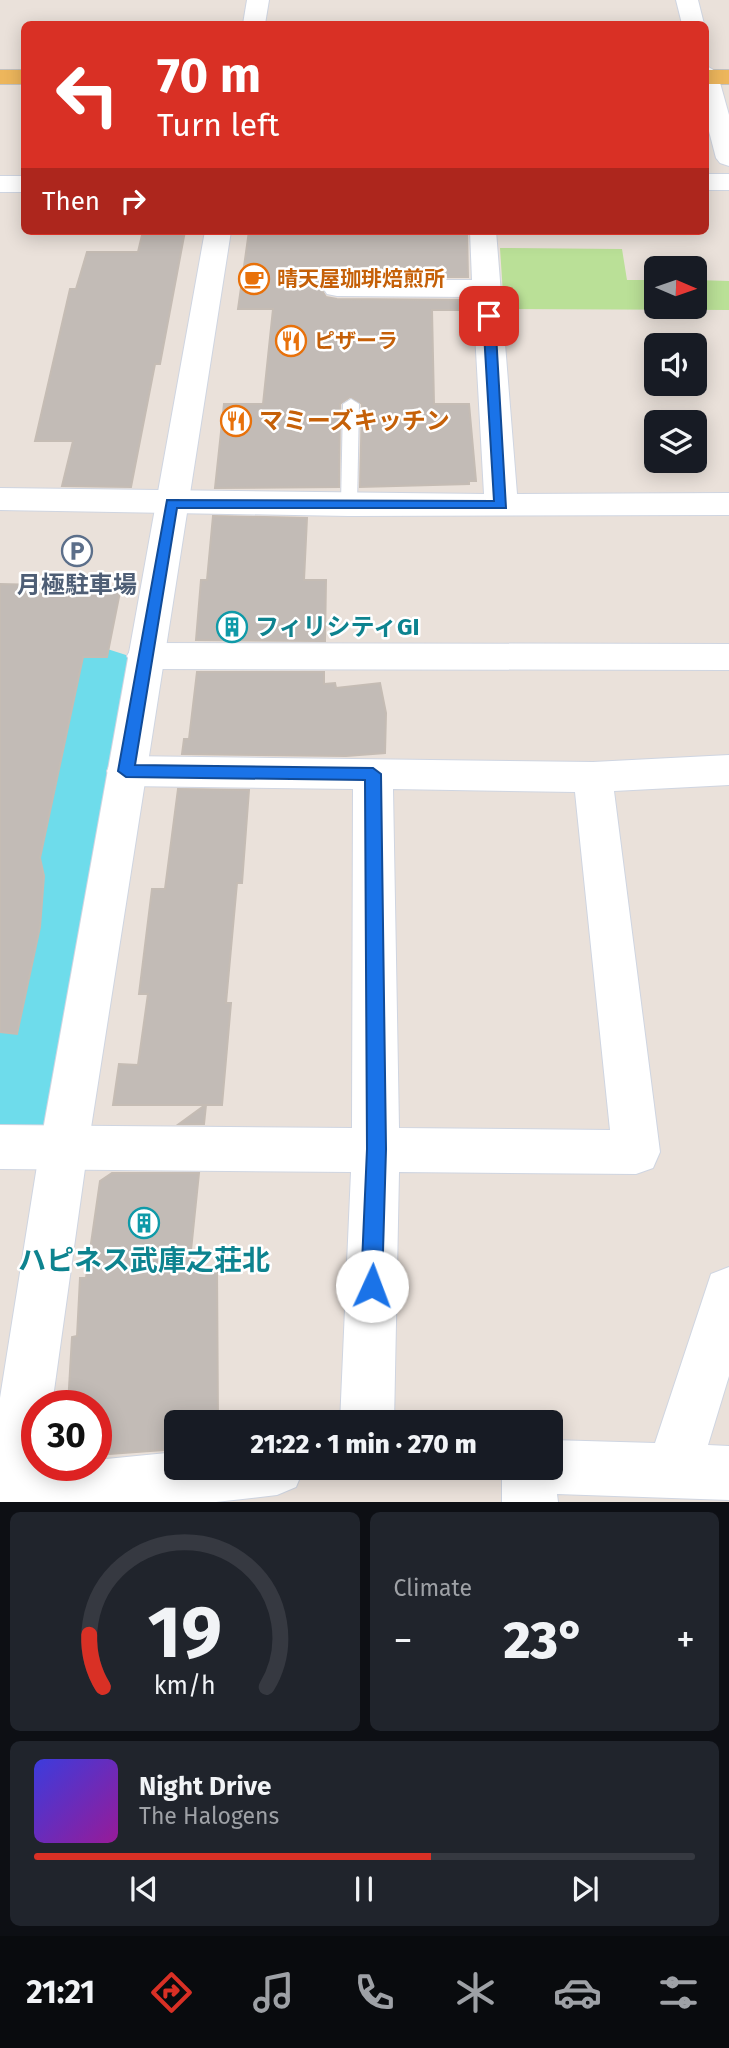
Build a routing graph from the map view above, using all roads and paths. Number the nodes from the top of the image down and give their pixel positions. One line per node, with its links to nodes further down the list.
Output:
1 (258, 0): 3 (street)
2 (687, 0): 4 (street)
3 (254, 21)
4 (692, 21)
5 (712, 76): 8 (street)
6 (0, 77): 7 (main road)
7 (21, 77)
8 (711, 114): 9 (street)
9 (729, 158)
10 (729, 182): 11 (street)
11 (709, 183)
12 (21, 184): 13 (street)
13 (0, 185)
14 (217, 235): 20 (street)
15 (483, 235): 17 (street)
16 (337, 288): 17 (street)
17 (487, 289): 23 (street)
18 (351, 404): 22 (lane)
19 (0, 499): 20 (street)
20 (171, 503): 22 (street); 24 (street)
21 (729, 504): 23 (street)
22 (349, 505): 23 (street)
23 (501, 505)
24 (145, 656): 25 (street); 27 (street)
25 (729, 657)
26 (729, 770): 29 (street)
27 (126, 771): 28 (street); 31 (street)
28 (373, 774): 29 (street); 32 (street)
29 (593, 777): 32 (street)
30 (0, 1146): 31 (street)
31 (64, 1147): 32 (street); 40 (street)
32 (376, 1149): 34 (street)
33 (729, 1292): 36 (street)
34 (367, 1410)
35 (563, 1467): 36 (street)
36 (673, 1471): 37 (street)
37 (729, 1473)
38 (174, 1480): 40 (street)
39 (529, 1480): 41 (street)
40 (11, 1499)
41 (530, 1502)

